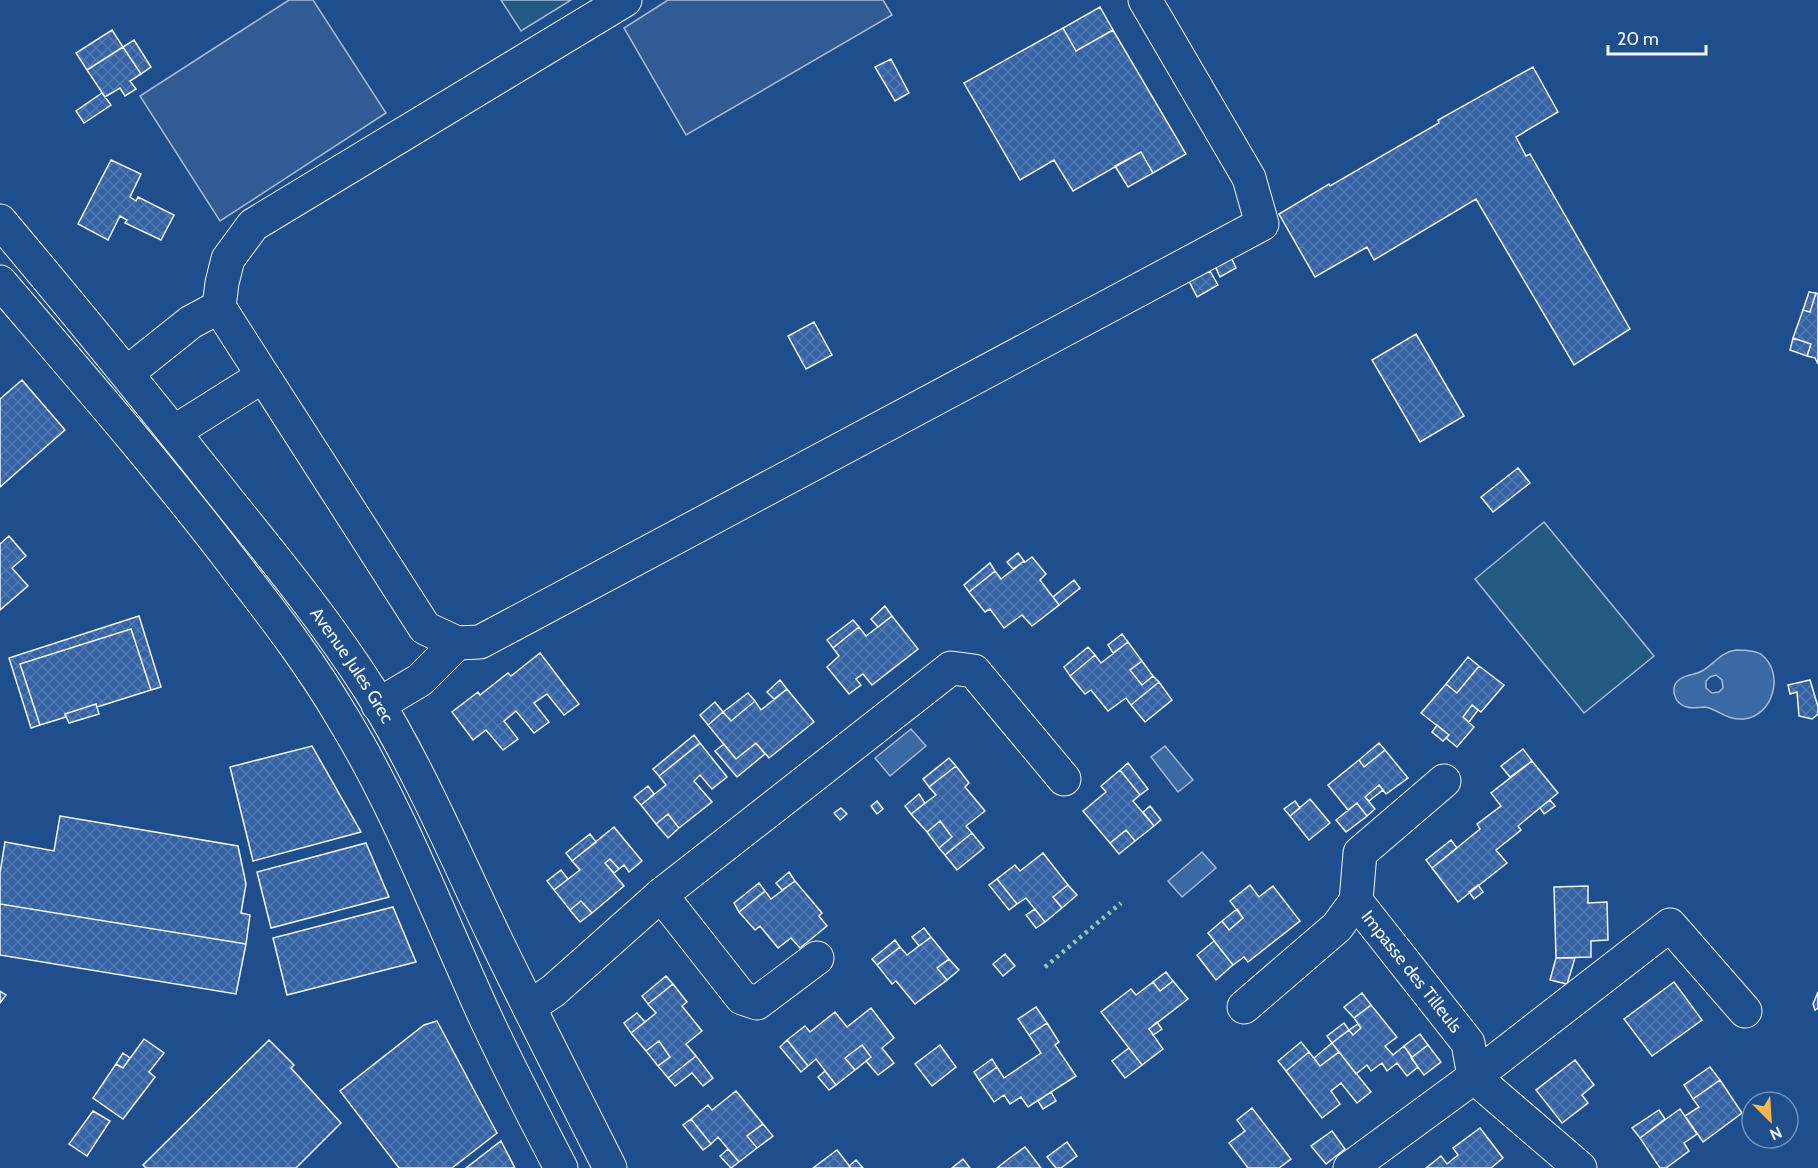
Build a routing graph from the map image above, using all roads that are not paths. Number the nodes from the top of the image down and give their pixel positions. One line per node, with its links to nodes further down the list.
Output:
1 (625, 0): 5 (street)
2 (1145, 0): 9 (street)
3 (0, 221): 6 (street, Avenue Jules Grec)
4 (0, 282): 20 (street, Avenue Jules Grec)
5 (219, 308): 6 (street); 7 (street)
6 (127, 373): 8 (street, Avenue Jules Grec)
7 (263, 376): 8 (street); 9 (street)
8 (174, 432): 10 (street, Avenue Jules Grec)
9 (457, 643): 10 (street)
10 (378, 705): 16 (street, Avenue Jules Grec)
11 (1064, 779): 13 (street)
12 (1444, 781): 14 (street)
13 (661, 895): 15 (street); 16 (street)
14 (1356, 901): 17 (street); 19 (street, Impasse des Tilleuls)
15 (817, 958)
16 (529, 1007): 21 (street, Avenue Jules Grec)
17 (1244, 1007)
18 (1744, 1011): 19 (street)
19 (1474, 1077): 22 (street); 23 (street)
20 (561, 1168)
21 (610, 1168)
22 (1350, 1168)
23 (1580, 1168)

